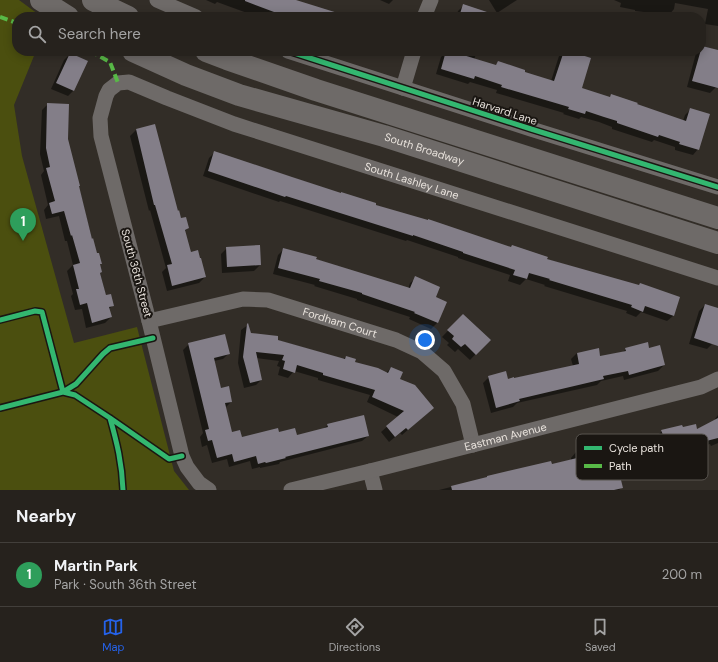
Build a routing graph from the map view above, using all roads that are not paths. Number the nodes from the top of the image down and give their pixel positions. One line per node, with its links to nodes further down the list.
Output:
1 (40, 0): 5 (main road)
2 (93, 0): 6 (main road)
3 (157, 0): 7 (street)
4 (431, 0): 8 (street)
5 (60, 12)
6 (118, 12)
7 (184, 12)
8 (426, 12)
9 (145, 56): 17 (main road, South Broadway)
10 (218, 56): 16 (main road, South Broadway)
11 (304, 56): 13 (street, Harvard Lane)
12 (413, 56): 13 (street)
13 (403, 88): 15 (street, Harvard Lane)
14 (109, 90): 18 (street, South Lashley Lane); 19 (street, South 36th Street)
15 (718, 187)
16 (718, 218)
17 (718, 243)
18 (718, 278)
19 (149, 321): 21 (street, Fordham Court); 23 (street, South 36th Street)
20 (718, 379): 21 (street, Eastman Avenue)
21 (473, 445): 22 (street, Eastman Avenue)
22 (370, 471): 24 (street, Eastman Avenue); 25 (street)
23 (209, 490)
24 (291, 490)
25 (375, 490)

